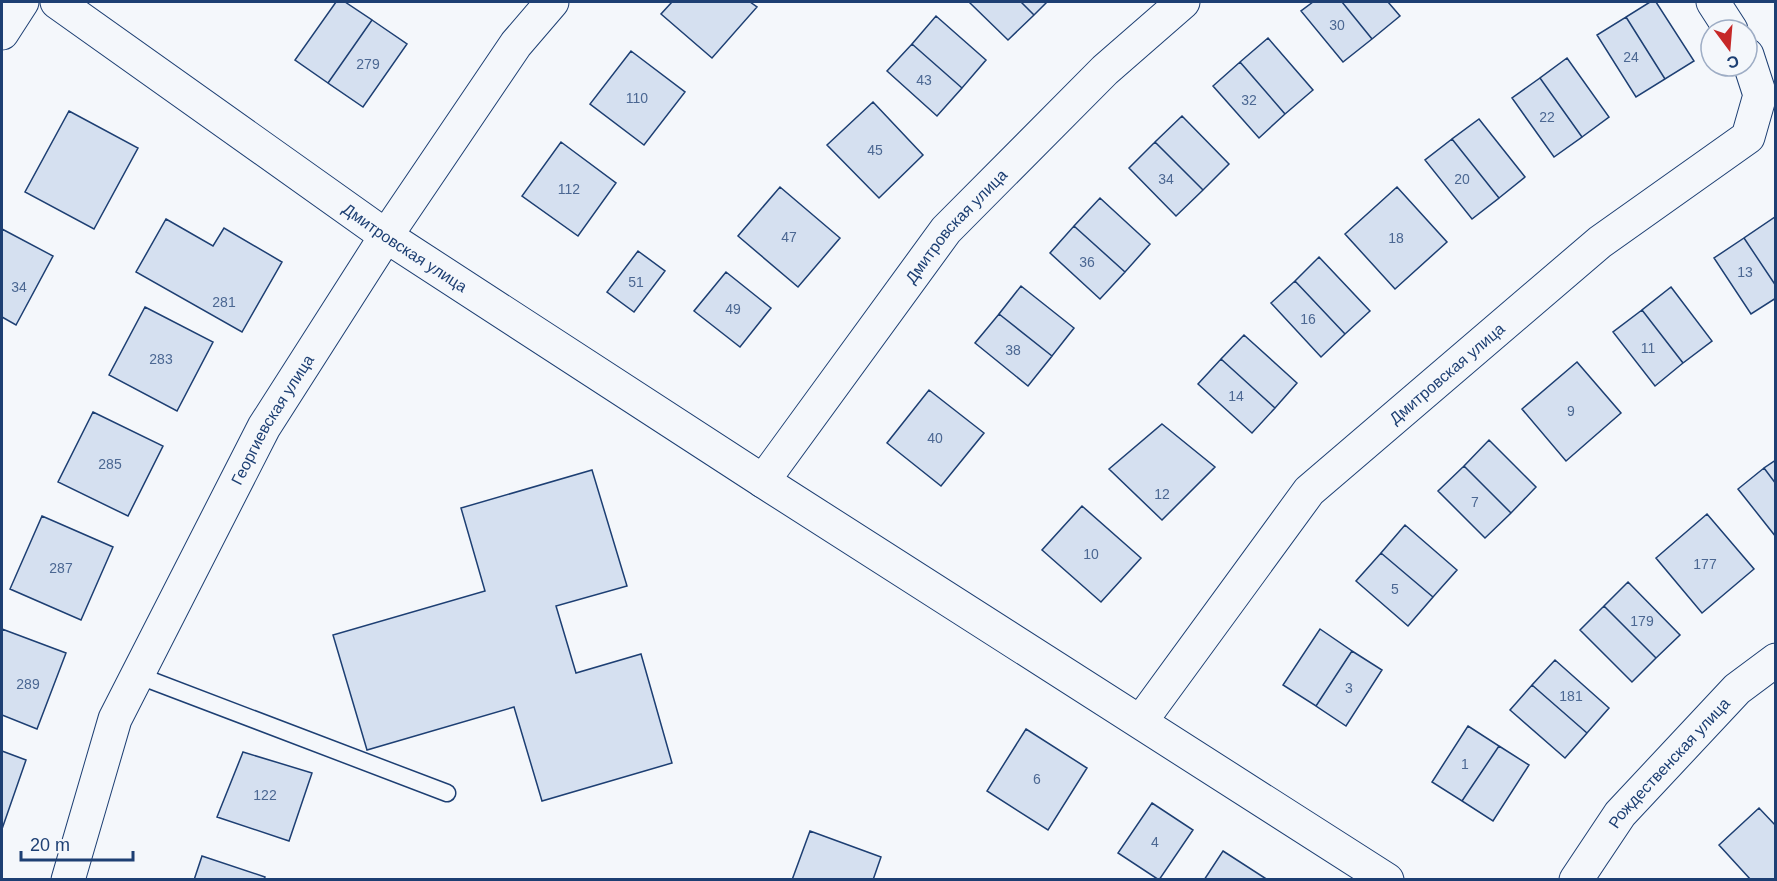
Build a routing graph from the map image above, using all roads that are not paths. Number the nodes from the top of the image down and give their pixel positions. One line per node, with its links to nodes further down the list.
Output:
1 (22, 2): 7 (street)
2 (57, 2): 9 (street, Дмитровская улица)
3 (552, 2): 9 (street, Георгиевская улица)
4 (1183, 2): 10 (street, Дмитровская улица)
5 (1713, 2): 6 (street)
6 (1723, 18)
7 (2, 33)
8 (1754, 78): 13 (street, Дмитровская улица)
9 (386, 236): 10 (street, Дмитровская улица); 12 (street, Георгиевская улица)
10 (764, 482): 13 (street, Дмитровская улица)
11 (1776, 660): 17 (street, Рождественская улица)
12 (137, 675): 14 (lane); 15 (street, Георгиевская улица)
13 (1141, 721): 16 (street, Дмитровская улица)
14 (447, 793)
15 (68, 879)
16 (1388, 879)
17 (1576, 879)

